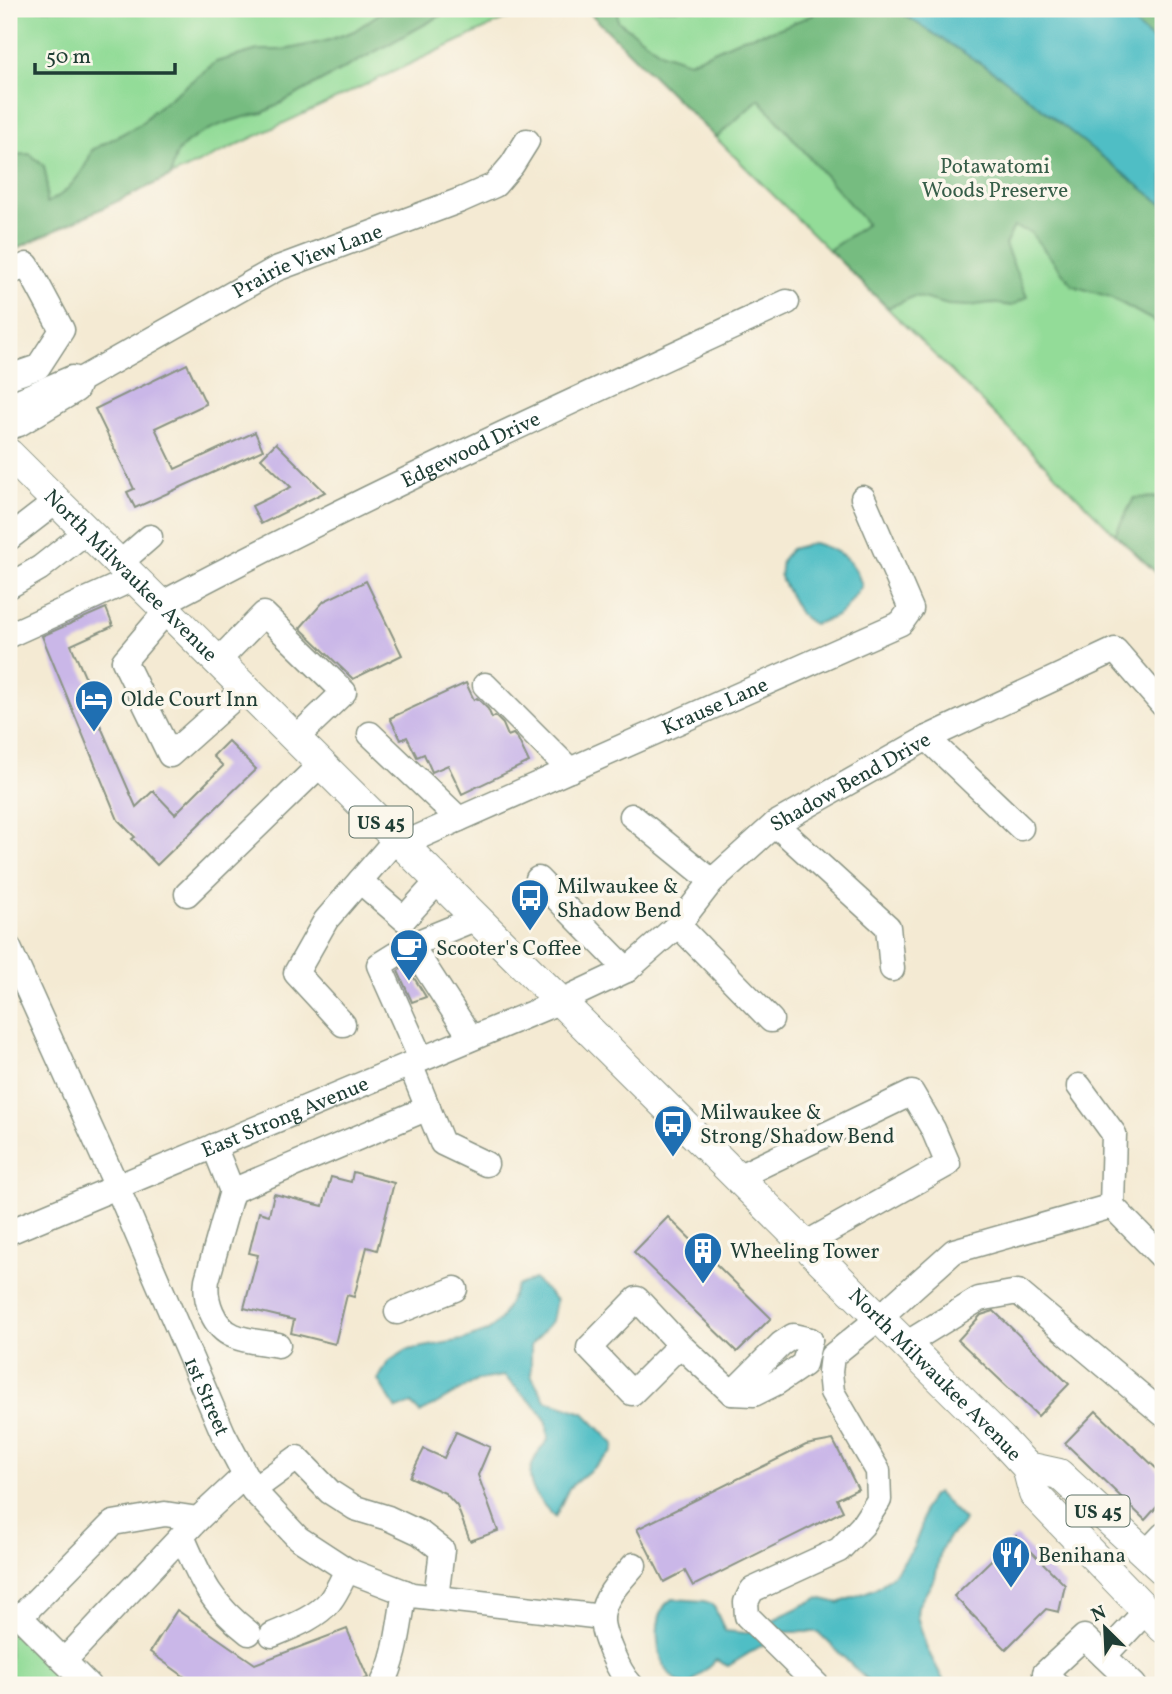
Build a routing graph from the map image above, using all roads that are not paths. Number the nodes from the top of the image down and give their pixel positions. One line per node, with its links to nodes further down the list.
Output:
1 (527, 141): 6 (street, Prairie View Lane)
2 (9, 273): 4 (street)
3 (787, 302): 17 (street, Edgewood Drive)
4 (50, 349): 5 (street); 6 (street)
5 (9, 377)
6 (80, 380): 7 (street, Prairie View Lane); 8 (street, Prairie View Lane)
7 (9, 405)
8 (9, 427)
9 (9, 454): 11 (main road, North Milwaukee Avenue / US 45)
10 (863, 498): 27 (street, Krause Lane)
11 (57, 501): 12 (main road, North Milwaukee Avenue / US 45); 14 (street)
12 (88, 531): 15 (main road, North Milwaukee Avenue / US 45); 16 (street)
13 (150, 537): 15 (street)
14 (9, 538)
15 (128, 571): 17 (main road, North Milwaukee Avenue / US 45); 18 (street)
16 (9, 586)
17 (164, 607): 19 (main road, North Milwaukee Avenue / US 45); 21 (street)
18 (9, 635)
19 (218, 662): 21 (main road, North Milwaukee Avenue / US 45); 25 (street)
20 (485, 685): 27 (street)
21 (245, 688): 25 (main road, North Milwaukee Avenue / US 45)
22 (1163, 705): 24 (street, Shadow Bend Drive)
23 (370, 734): 29 (street)
24 (927, 738): 30 (street, Shadow Bend Drive); 31 (street)
25 (295, 739): 26 (main road, North Milwaukee Avenue / US 45)
26 (321, 764): 32 (main road, North Milwaukee Avenue / US 45); 37 (street)
27 (570, 770): 29 (street, Krause Lane)
28 (632, 816): 36 (street)
29 (459, 819): 32 (street, Krause Lane)
30 (775, 824): 36 (street, Shadow Bend Drive); 42 (street)
31 (1021, 828)
32 (400, 841): 34 (main road, North Milwaukee Avenue / US 45); 35 (street)
33 (538, 879): 43 (street)
34 (439, 880): 35 (street); 38 (main road, North Milwaukee Avenue / US 45)
35 (360, 881): 46 (street)
36 (712, 881): 39 (street, Shadow Bend Drive)
37 (187, 894)
38 (477, 918): 40 (street); 44 (main road, North Milwaukee Avenue / US 45)
39 (678, 925): 43 (street, Shadow Bend Drive); 45 (street)
40 (411, 945): 47 (street); 48 (street)
41 (9, 948): 54 (street, 1st Street)
42 (892, 969)
43 (627, 970): 44 (street, Shadow Bend Drive)
44 (561, 1001): 47 (street, East Strong Avenue); 53 (main road, North Milwaukee Avenue / US 45)
45 (771, 1020)
46 (343, 1024)
47 (471, 1038): 48 (street, East Strong Avenue)
48 (416, 1061): 50 (street); 51 (street, East Strong Avenue)
49 (1079, 1086): 56 (street)
50 (428, 1108): 52 (street); 55 (street)
51 (214, 1146): 54 (street, East Strong Avenue); 55 (street)
52 (486, 1164)
53 (738, 1177): 58 (main road, North Milwaukee Avenue / US 45); 58 (street)
54 (117, 1187): 57 (street, East Strong Avenue); 69 (street, 1st Street)
55 (232, 1191): 64 (street)
56 (1112, 1206): 59 (street); 62 (street)
57 (9, 1232)
58 (805, 1244): 62 (main road, North Milwaukee Avenue / US 45)
59 (1163, 1258)
60 (455, 1289): 61 (street)
61 (397, 1312)
62 (879, 1318): 63 (main road, North Milwaukee Avenue / US 45); 66 (street)
63 (906, 1344): 67 (street); 68 (main road, North Milwaukee Avenue / US 45)
64 (278, 1345)
65 (680, 1345): 66 (street)
66 (830, 1370): 83 (street)
67 (1163, 1414)
68 (1027, 1467): 71 (main road, North Milwaukee Avenue / US 45); 77 (main road, North Milwaukee Avenue / US 45)
69 (249, 1483): 70 (street); 73 (street, 1st Street); 75 (street)
70 (190, 1527): 73 (street); 79 (street); 79 (street)
71 (1157, 1553)
72 (634, 1564): 76 (street)
73 (347, 1570): 74 (street, 1st Street)
74 (405, 1592): 75 (street, 1st Street); 81 (street)
75 (436, 1598): 76 (street, 1st Street)
76 (602, 1617): 82 (street)
77 (1154, 1620): 78 (street)
78 (1104, 1656): 84 (street); 85 (street)
79 (64, 1661): 80 (street)
80 (88, 1685)
81 (382, 1685)
82 (631, 1685)
83 (817, 1685)
84 (1057, 1685)
85 (1134, 1685)

